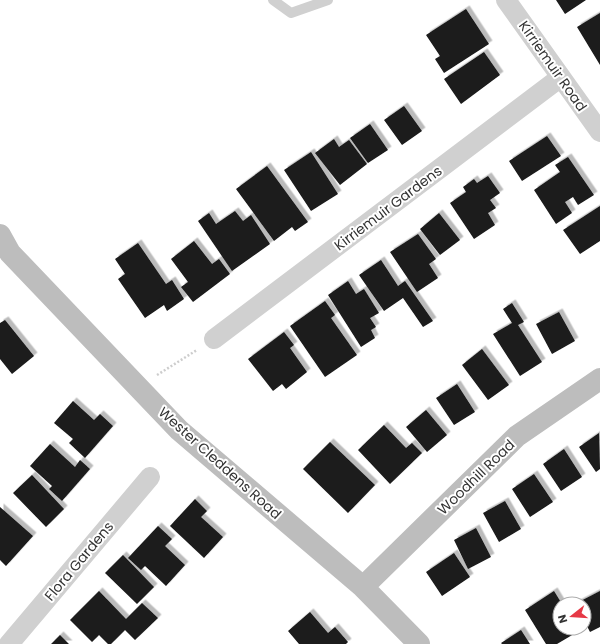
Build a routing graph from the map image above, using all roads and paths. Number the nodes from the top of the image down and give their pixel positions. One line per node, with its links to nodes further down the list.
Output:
1 (273, 0): 2 (lane)
2 (328, 0)
3 (506, 0): 4 (street, Kirriemuir Road)
4 (561, 77): 5 (street, Kirriemuir Road); 7 (street, Kirriemuir Gardens)
5 (600, 132)
6 (3, 250): 9 (street, Wester Cleddens Road)
7 (214, 339): 9 (path)
8 (600, 379): 11 (street, Woodhill Road)
9 (138, 387): 11 (street, Wester Cleddens Road)
10 (150, 477): 12 (street, Flora Gardens)
11 (363, 587): 13 (street, Wester Cleddens Road)
12 (9, 644)
13 (419, 644)

